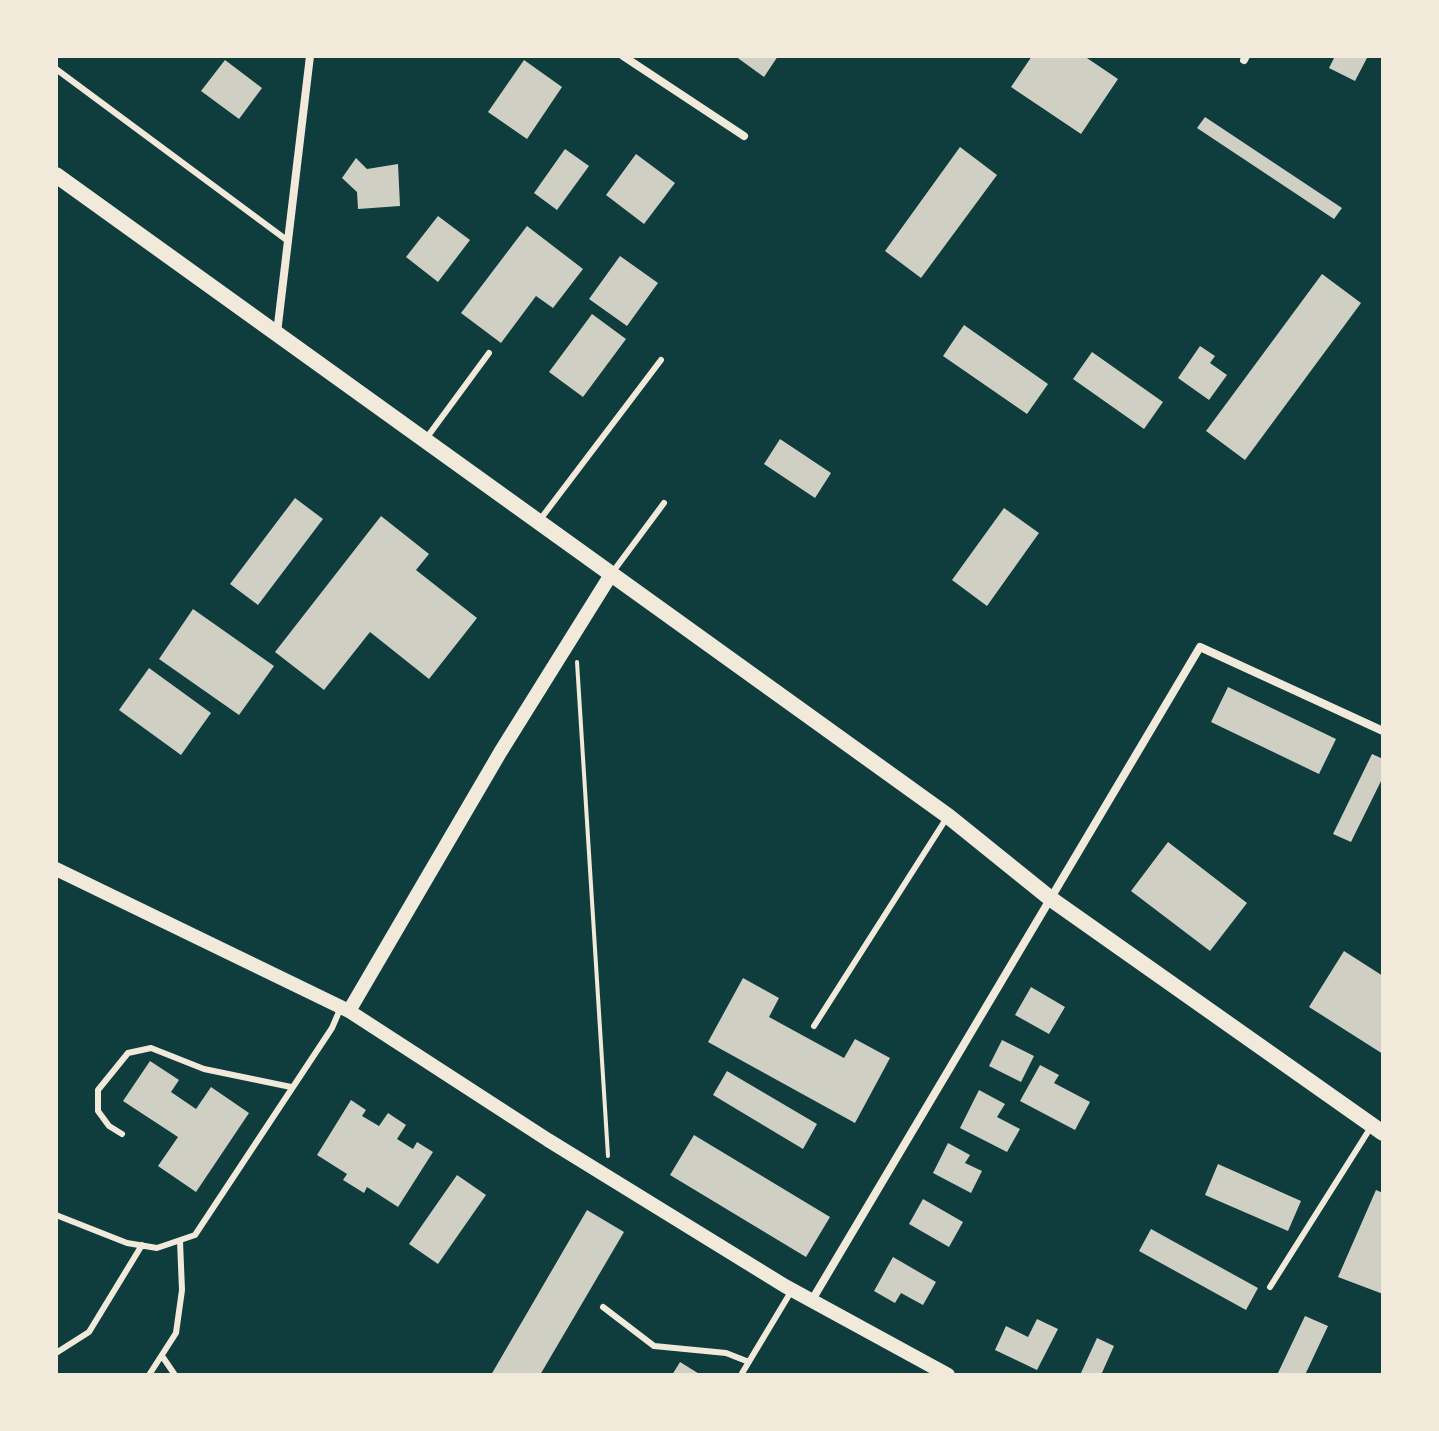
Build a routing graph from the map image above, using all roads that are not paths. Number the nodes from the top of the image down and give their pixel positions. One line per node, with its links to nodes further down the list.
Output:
1 (310, 56): 6 (street)
2 (623, 56): 4 (street)
3 (56, 69): 6 (lane)
4 (744, 136)
5 (56, 175): 7 (main road)
6 (288, 241): 7 (street)
7 (277, 334): 10 (main road)
8 (489, 353): 10 (lane)
9 (661, 360): 12 (lane)
10 (425, 440): 12 (main road)
11 (664, 503): 13 (lane)
12 (539, 521): 13 (main road)
13 (612, 573): 15 (main road); 18 (street)
14 (1383, 731): 17 (street)
15 (948, 816): 17 (main road); 19 (lane)
16 (56, 869): 18 (street)
17 (1051, 899): 21 (main road); 28 (street)
18 (345, 1009): 20 (lane); 27 (street)
19 (814, 1026)
20 (291, 1087): 22 (lane); 24 (lane)
21 (1378, 1129): 26 (lane)
22 (122, 1134)
23 (56, 1215): 25 (lane)
24 (180, 1241): 25 (lane); 31 (lane)
25 (142, 1245): 30 (lane)
26 (1270, 1287)
27 (792, 1290): 28 (street); 32 (lane)
28 (812, 1300): 36 (street)
29 (603, 1307): 32 (lane)
30 (56, 1353)
31 (162, 1356): 33 (lane); 34 (lane)
32 (749, 1362): 35 (lane)
33 (149, 1375)
34 (175, 1375)
35 (741, 1375)
36 (948, 1375)

